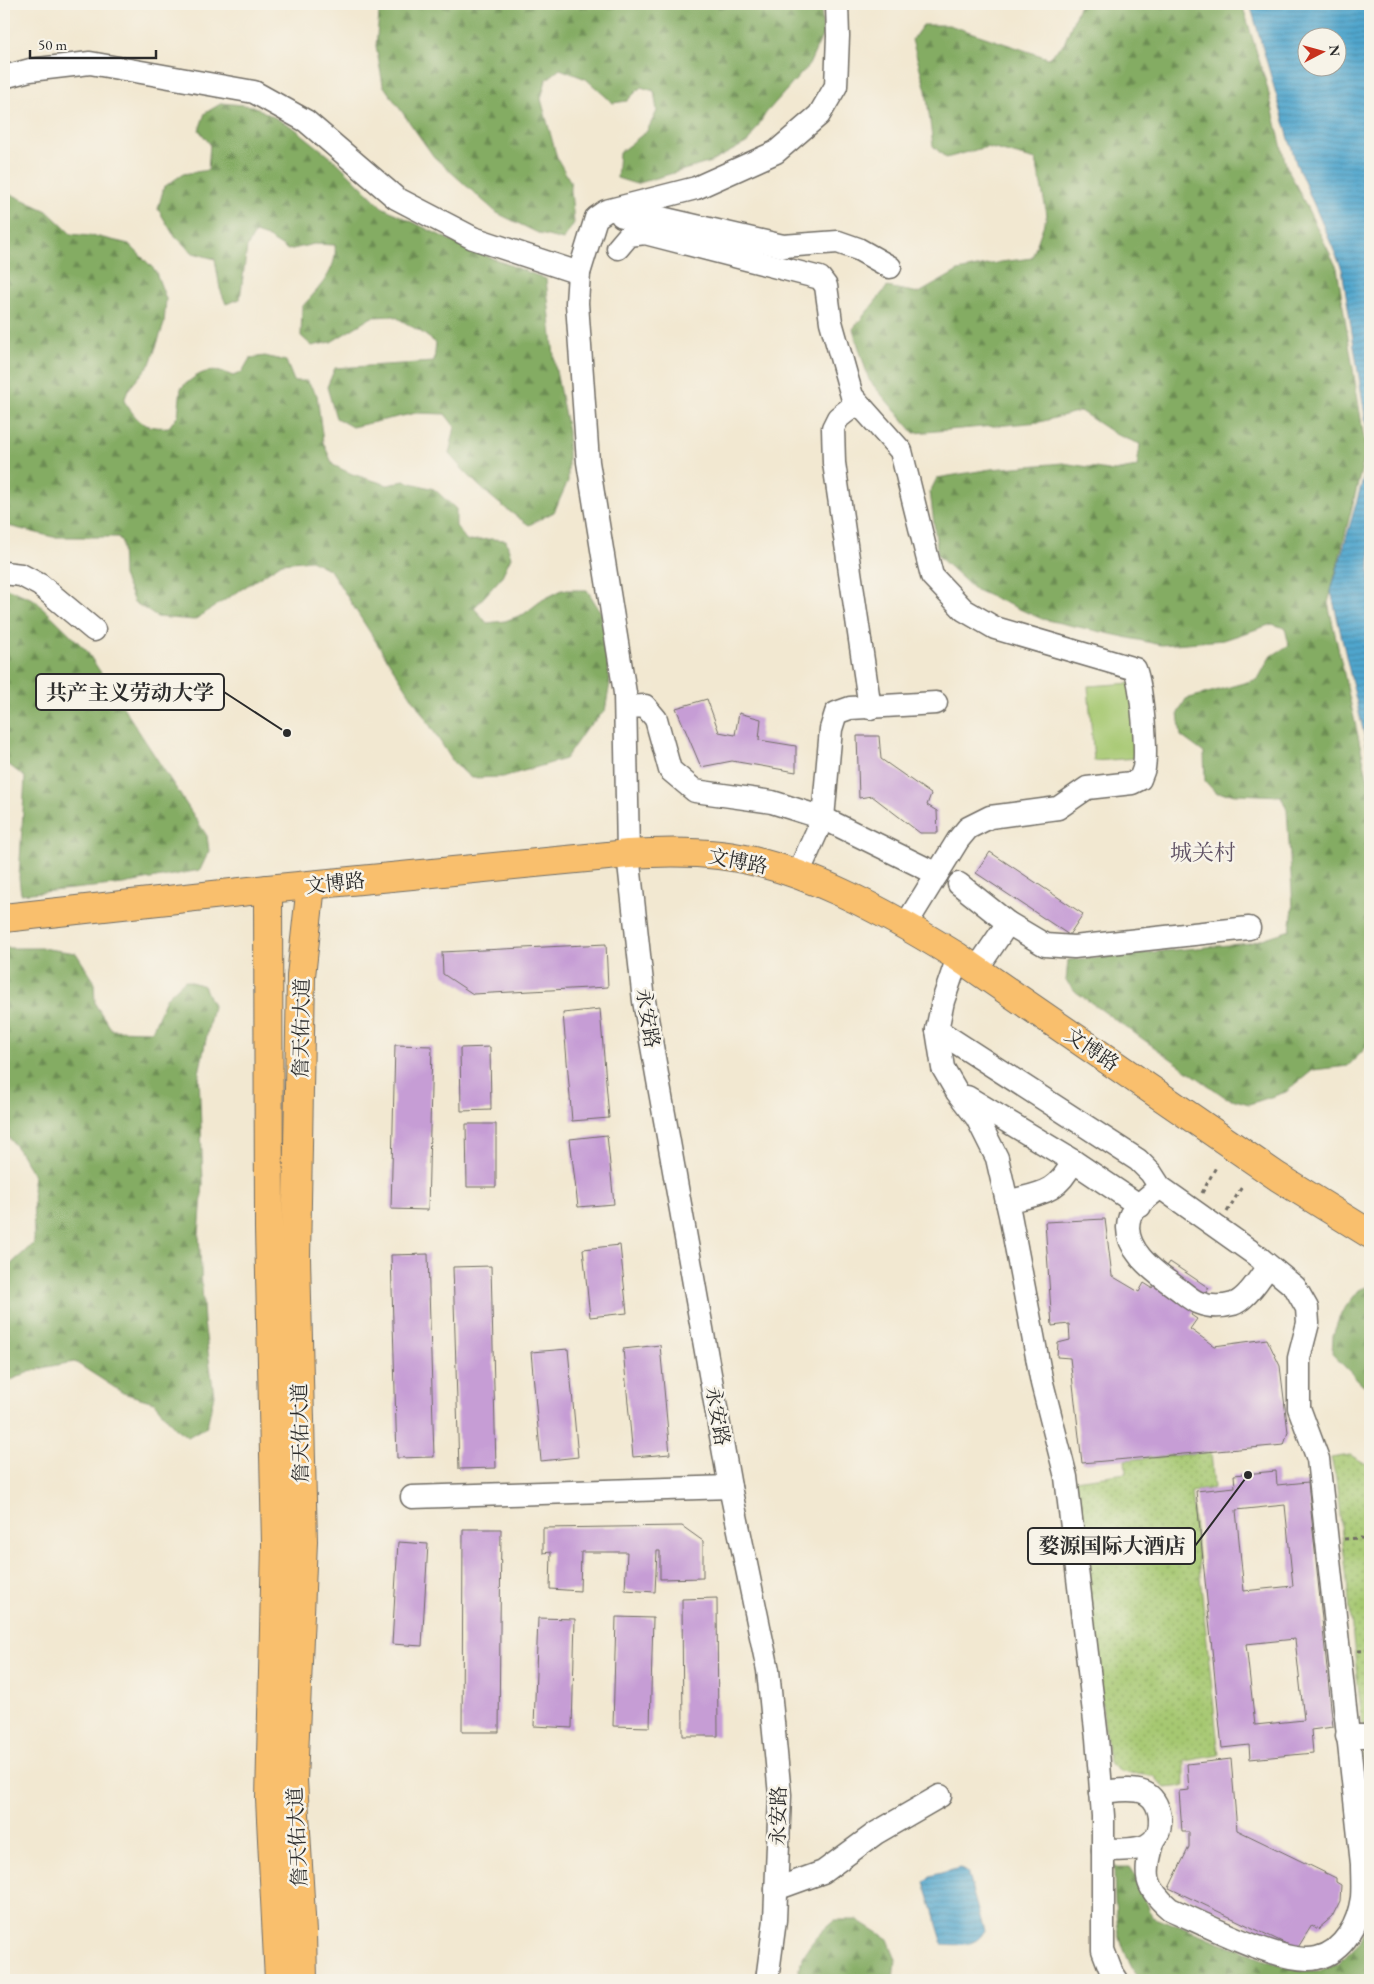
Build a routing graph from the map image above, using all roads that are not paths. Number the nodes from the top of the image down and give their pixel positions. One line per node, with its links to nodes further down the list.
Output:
1 (837, 4): 3 (street)
2 (4, 77): 6 (street)
3 (596, 218): 5 (street); 6 (street, 永安路)
4 (618, 248): 7 (street)
5 (890, 267)
6 (579, 273): 11 (street, 永安路)
7 (858, 402): 12 (street); 15 (street)
8 (4, 573): 9 (street)
9 (94, 630)
10 (936, 703): 12 (street)
11 (626, 706): 13 (street); 14 (street, 永安路)
12 (870, 708): 13 (street)
13 (823, 818): 15 (street); 16 (street)
14 (628, 854): 16 (main road, 文博路); 18 (main road, 文博路); 33 (street, 永安路)
15 (937, 874): 22 (street)
16 (797, 876): 22 (main road, 文博路)
17 (959, 884): 21 (street)
18 (311, 885): 19 (main road, 文博路); 43 (main road, 詹天佑大道)
19 (268, 889): 20 (main road, 文博路); 42 (main road, 詹天佑大道)
20 (4, 918)
21 (1008, 923): 23 (street); 24 (street)
22 (905, 926): 24 (main road, 文博路)
23 (1249, 928)
24 (967, 964): 25 (street); 31 (main road, 文博路)
25 (937, 1030): 26 (street); 28 (street)
26 (957, 1092): 27 (street); 29 (street)
27 (1073, 1161): 29 (street); 30 (street)
28 (1160, 1187): 30 (street); 32 (street)
29 (1007, 1202): 37 (street)
30 (1140, 1206): 32 (street)
31 (1370, 1234)
32 (1268, 1266): 35 (street)
33 (730, 1487): 34 (street); 41 (street, 永安路)
34 (412, 1496)
35 (1347, 1736): 36 (street); 39 (street)
36 (1370, 1736)
37 (1101, 1792): 39 (street); 40 (street)
38 (940, 1796): 41 (street)
39 (1153, 1842): 40 (street)
40 (1103, 1850): 45 (street)
41 (776, 1889): 44 (street, 永安路)
42 (280, 1980)
43 (303, 1980)
44 (766, 1980)
45 (1117, 1980)

